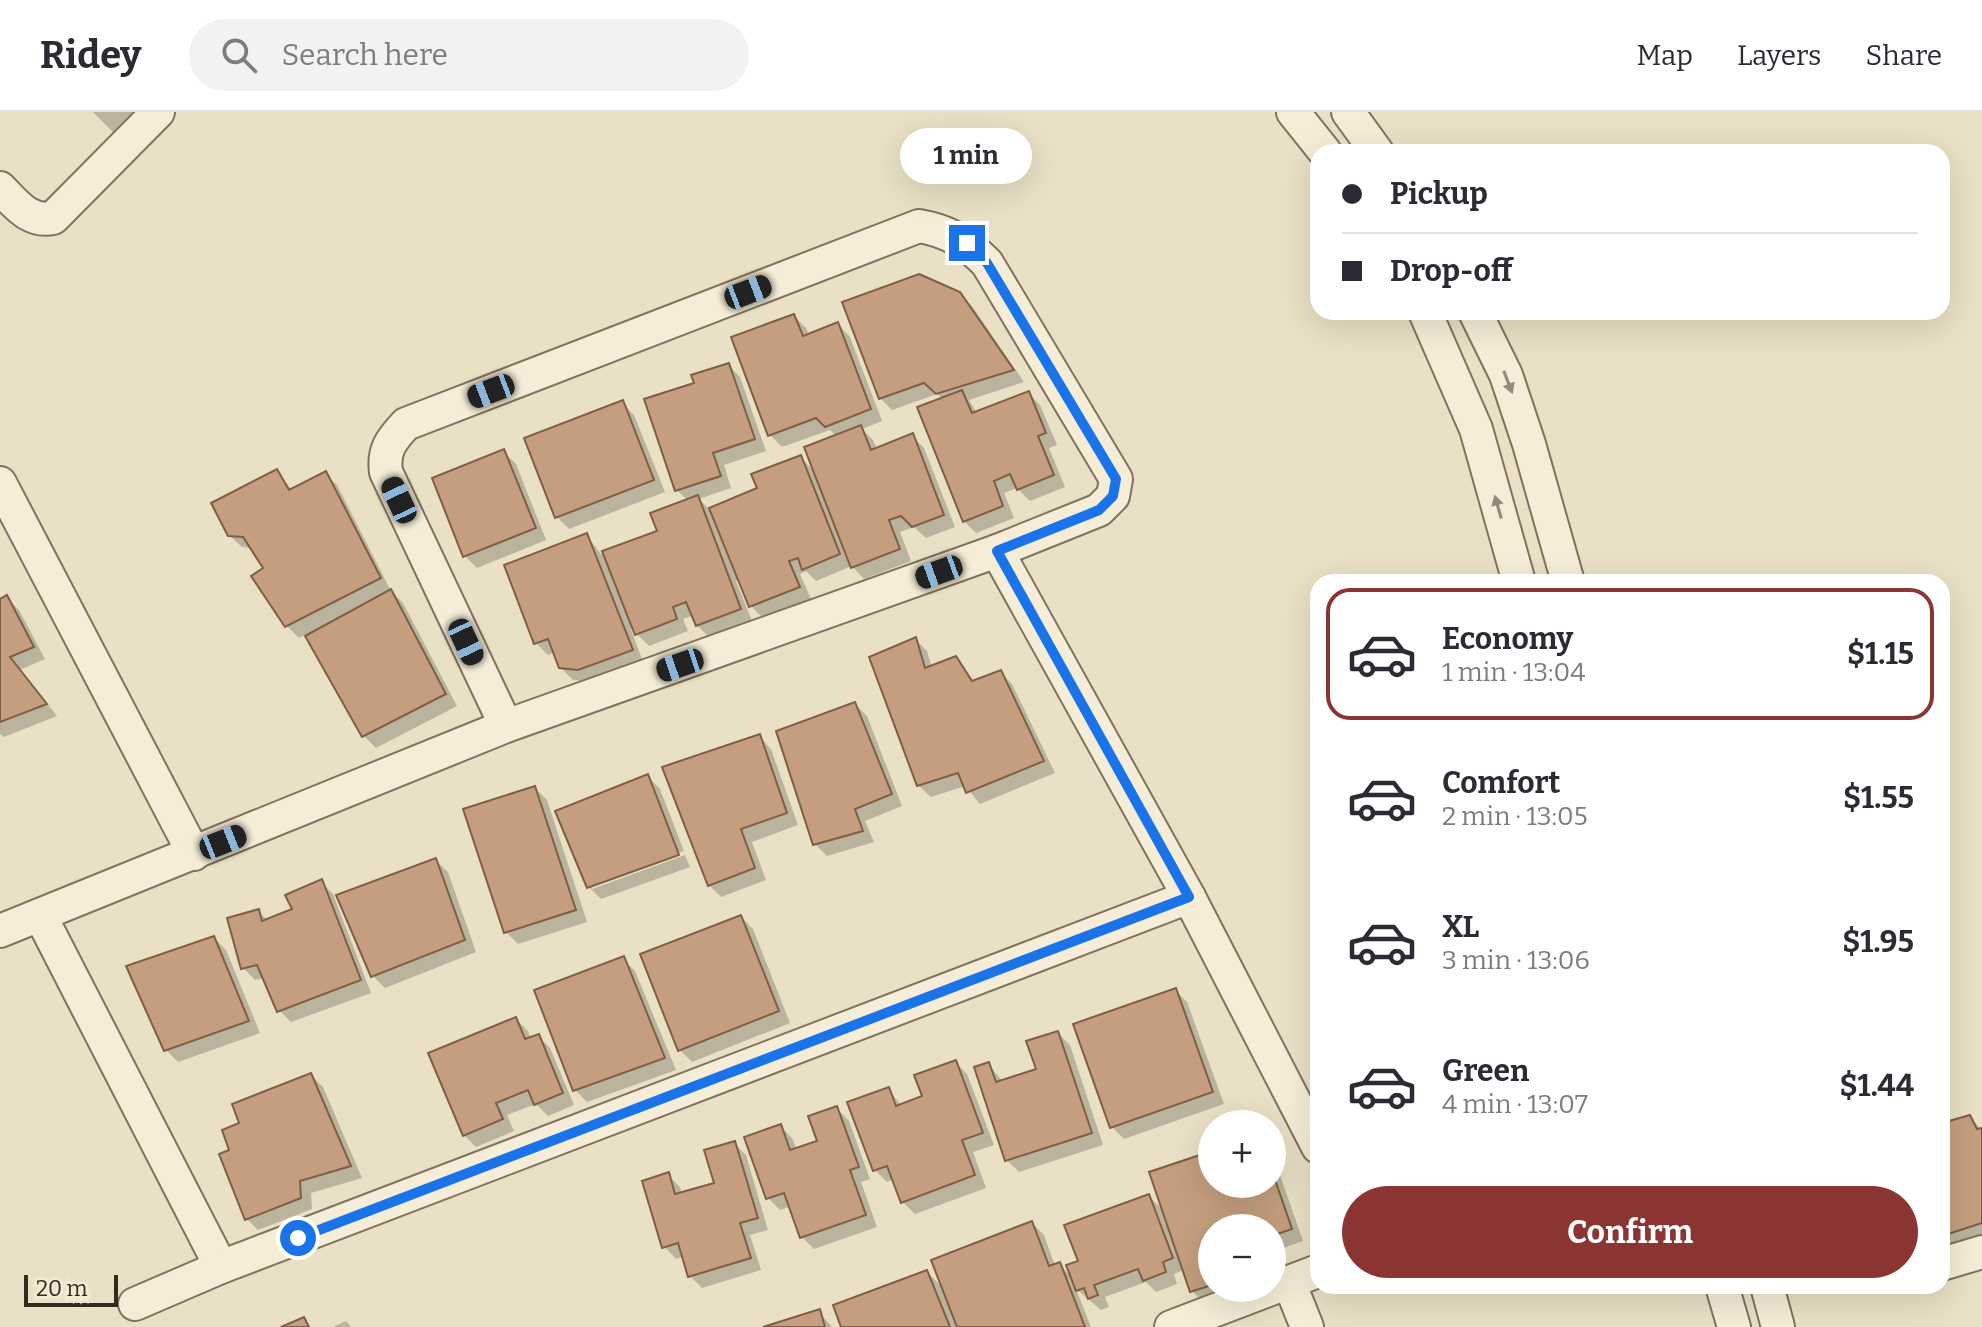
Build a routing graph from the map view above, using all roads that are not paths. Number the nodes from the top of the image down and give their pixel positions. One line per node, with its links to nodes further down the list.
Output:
1 (158, 112): 6 (street)
2 (1293, 112): 4 (street)
3 (1348, 112): 5 (street)
4 (1319, 144)
5 (1371, 144)
6 (0, 188)
7 (1428, 320): 11 (street, one-way to 7)
8 (1479, 320): 12 (street, one-way to 12)
9 (0, 483): 14 (street)
10 (997, 551): 13 (street); 13 (street); 15 (street)
11 (1517, 574)
12 (1566, 574)
13 (506, 726): 14 (street)
14 (194, 854): 16 (street)
15 (1189, 897): 18 (street); 21 (street)
16 (40, 915): 17 (street); 21 (street)
17 (0, 931)
18 (1310, 1131)
19 (1982, 1252): 20 (street)
20 (1950, 1262)
21 (221, 1267): 25 (street)
22 (1304, 1277): 26 (street); 27 (street)
23 (1724, 1294): 28 (street)
24 (1769, 1294): 29 (street)
25 (135, 1304)
26 (1171, 1327)
27 (1307, 1327)
28 (1734, 1327)
29 (1778, 1327)

